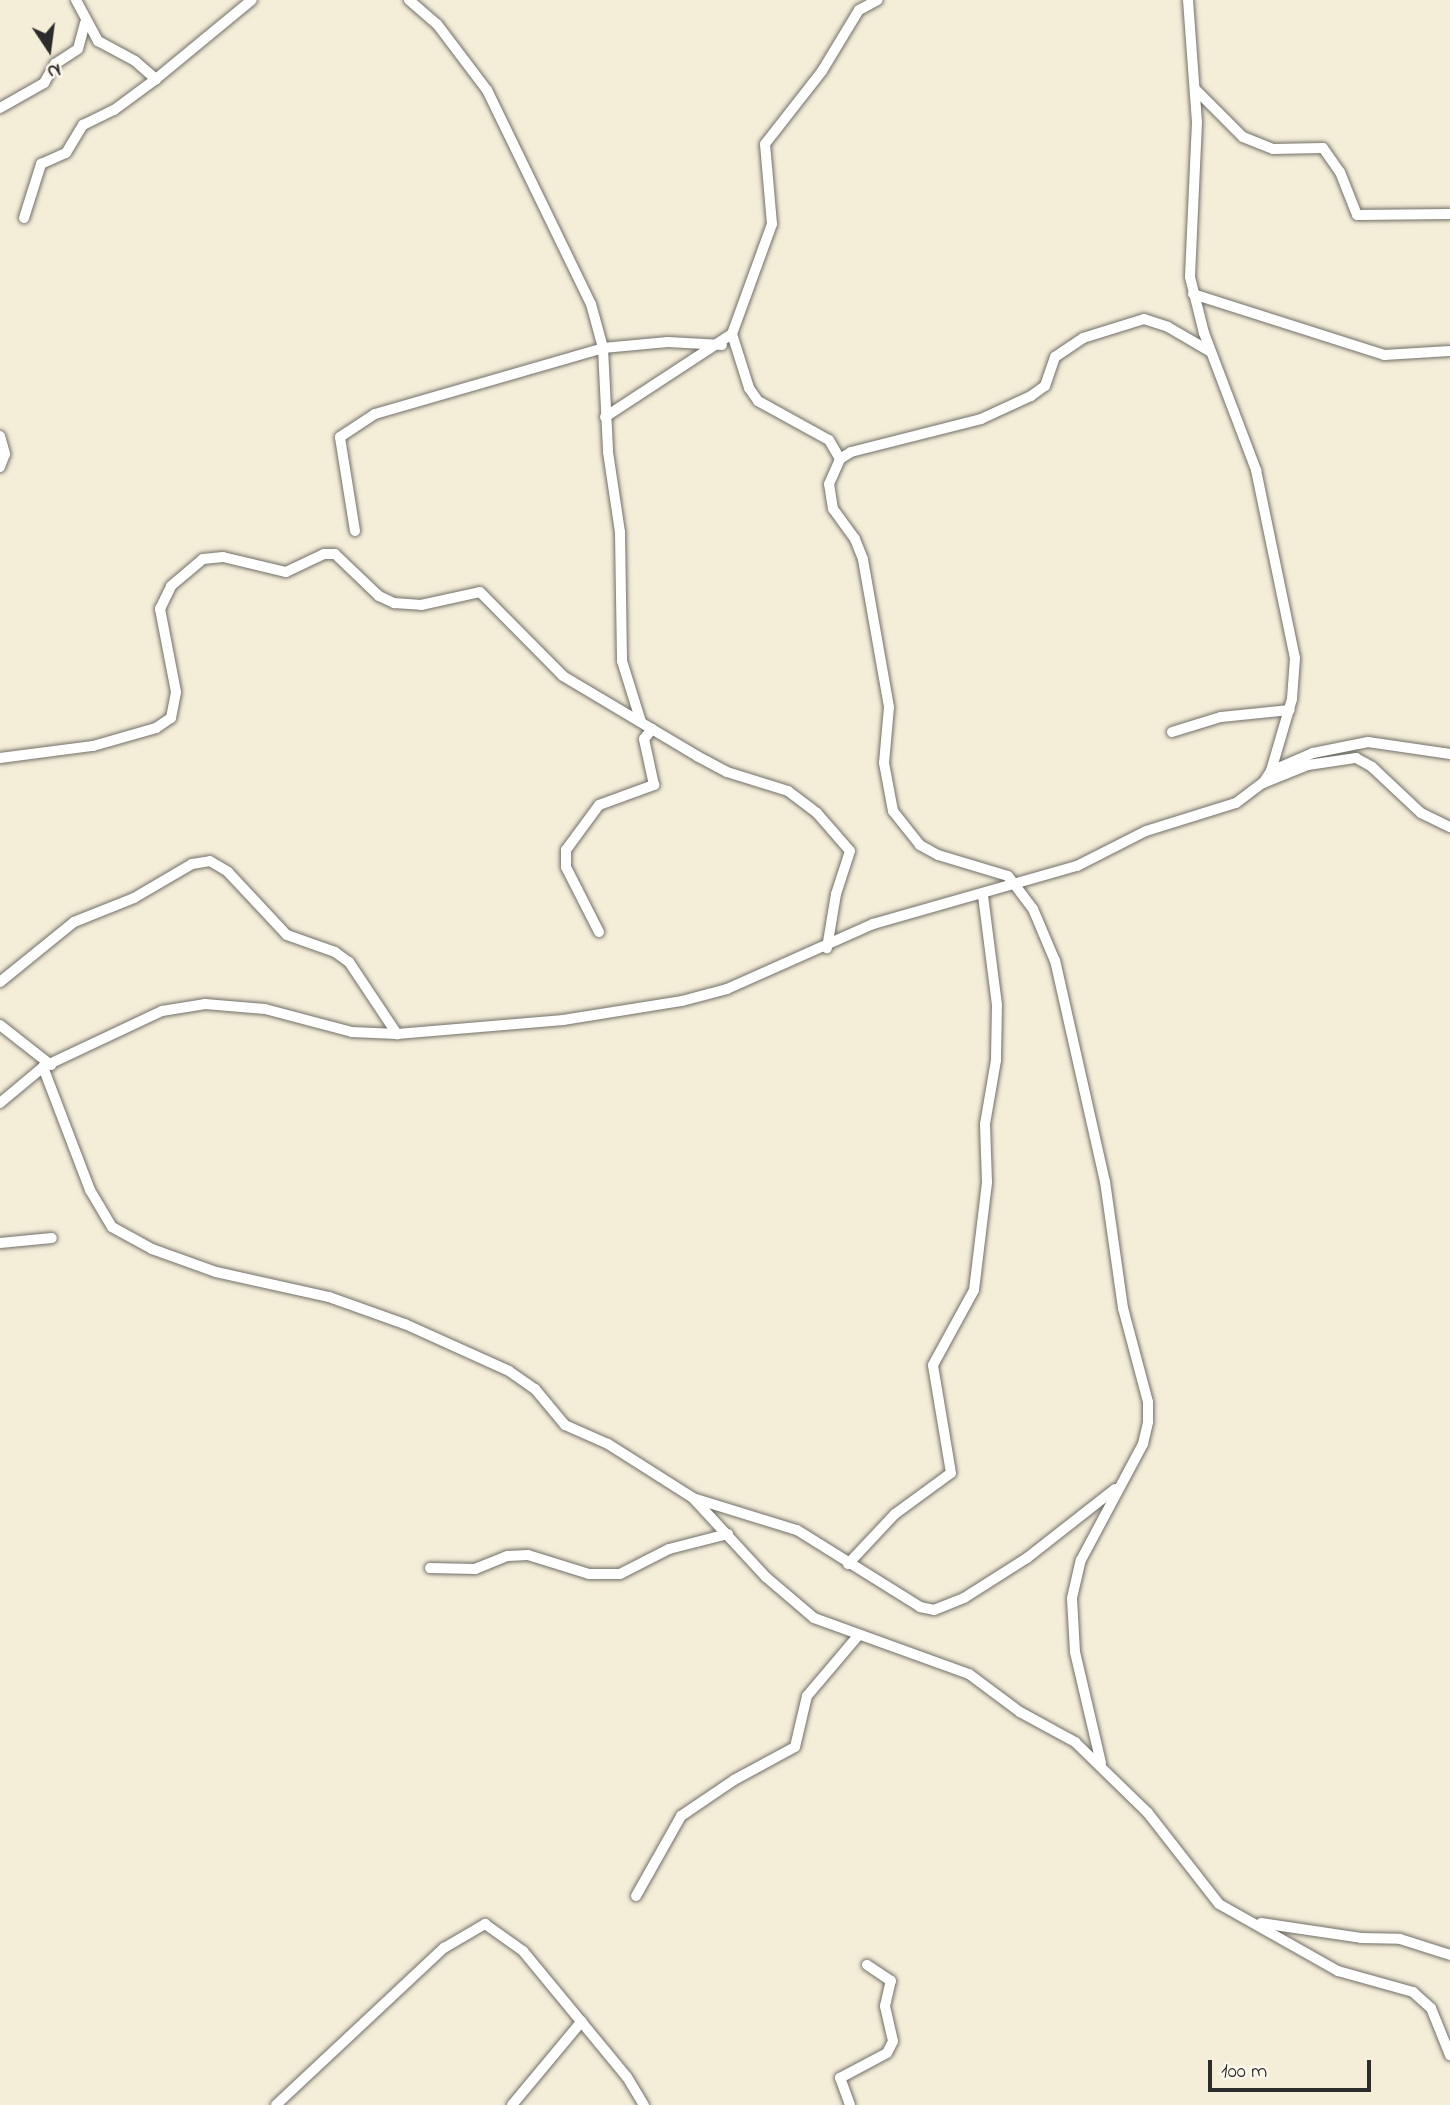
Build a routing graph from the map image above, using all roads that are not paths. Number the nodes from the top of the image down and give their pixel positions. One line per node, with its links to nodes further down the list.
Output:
1 (76, 0): 6 (street)
2 (252, 0): 7 (street)
3 (409, 0): 15 (street)
4 (878, 0): 13 (street)
5 (1188, 0): 8 (street)
6 (85, 23): 7 (street); 9 (street)
7 (156, 79): 11 (street)
8 (1196, 90): 10 (street); 12 (street)
9 (0, 108)
10 (1450, 214)
11 (24, 218)
12 (1193, 294): 16 (street); 17 (street)
13 (732, 334): 14 (street); 20 (street)
14 (722, 345): 15 (street); 18 (street)
15 (603, 348): 18 (street); 22 (street)
16 (1450, 351)
17 (1211, 352): 20 (street); 23 (street)
18 (606, 417): 24 (street)
19 (0, 436): 21 (street)
20 (840, 459): 32 (street)
21 (0, 467)
22 (355, 531)
23 (1290, 710): 26 (street); 29 (street)
24 (641, 722): 25 (street); 28 (street)
25 (652, 729): 34 (street); 35 (street)
26 (1172, 732)
27 (1450, 754): 29 (street)
28 (0, 758)
29 (1271, 771): 30 (street)
30 (1263, 783): 31 (street); 32 (street)
31 (1450, 827)
32 (1017, 885): 33 (street); 43 (street)
33 (983, 895): 35 (street); 46 (street)
34 (599, 932)
35 (827, 948): 38 (street)
36 (0, 982): 38 (street)
37 (0, 1025): 39 (street)
38 (397, 1034): 39 (street)
39 (47, 1066): 40 (street); 44 (street)
40 (0, 1103)
41 (52, 1238): 42 (street)
42 (0, 1243)
43 (1120, 1485): 46 (street); 49 (street)
44 (693, 1498): 45 (street); 46 (street)
45 (728, 1534): 47 (street); 48 (street)
46 (848, 1564)
47 (430, 1568)
48 (857, 1637): 49 (street); 50 (street)
49 (1101, 1763): 51 (street)
50 (636, 1896)
51 (1250, 1921): 52 (street); 55 (street)
52 (1450, 1955)
53 (867, 1965): 59 (street)
54 (582, 2021): 56 (street); 57 (street); 58 (street)
55 (1450, 2055)
56 (276, 2105)
57 (512, 2105)
58 (644, 2105)
59 (850, 2105)

